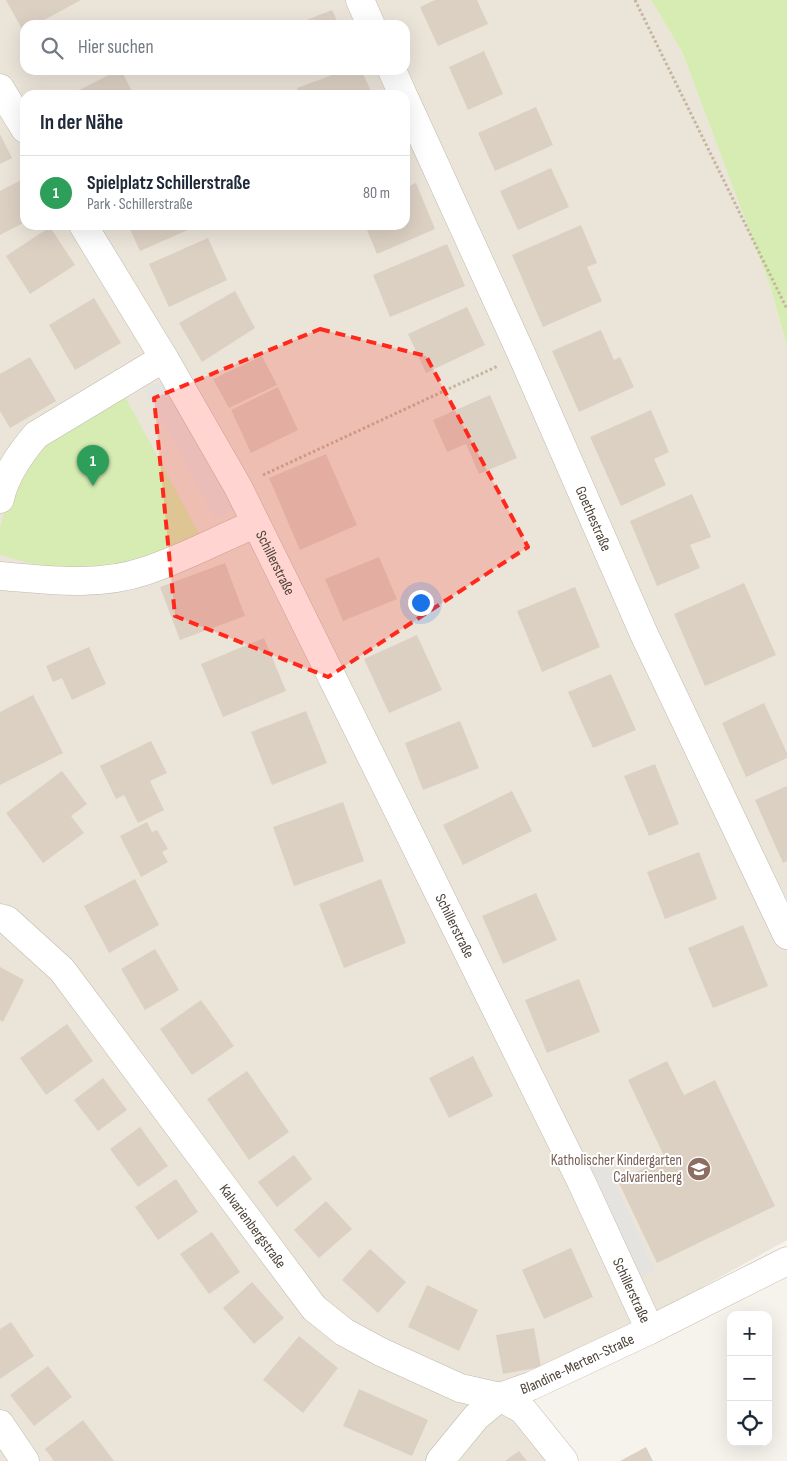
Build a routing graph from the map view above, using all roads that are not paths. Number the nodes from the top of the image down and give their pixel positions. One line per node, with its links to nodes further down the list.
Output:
1 (360, 0): 2 (street)
2 (369, 20)
3 (394, 75): 5 (street)
4 (0, 88): 7 (street)
5 (401, 90)
6 (410, 110): 14 (street, Goethestraße)
7 (20, 122)
8 (86, 230): 9 (street, Schillerstraße)
9 (164, 358): 10 (street); 11 (street, Schillerstraße)
10 (0, 499)
11 (255, 524): 12 (street, Schillerstraße); 16 (street, Schillerstraße)
12 (0, 576)
13 (0, 918): 17 (street, Kalvarienbergstraße)
14 (787, 936)
15 (787, 1261): 16 (street, Blandine-Merten-Straße)
16 (650, 1330): 17 (street, Blandine-Merten-Straße)
17 (500, 1397): 20 (street); 21 (street, Kalvarienbergstraße)
18 (0, 1424): 19 (street)
19 (24, 1461)
20 (440, 1461)
21 (564, 1461)

